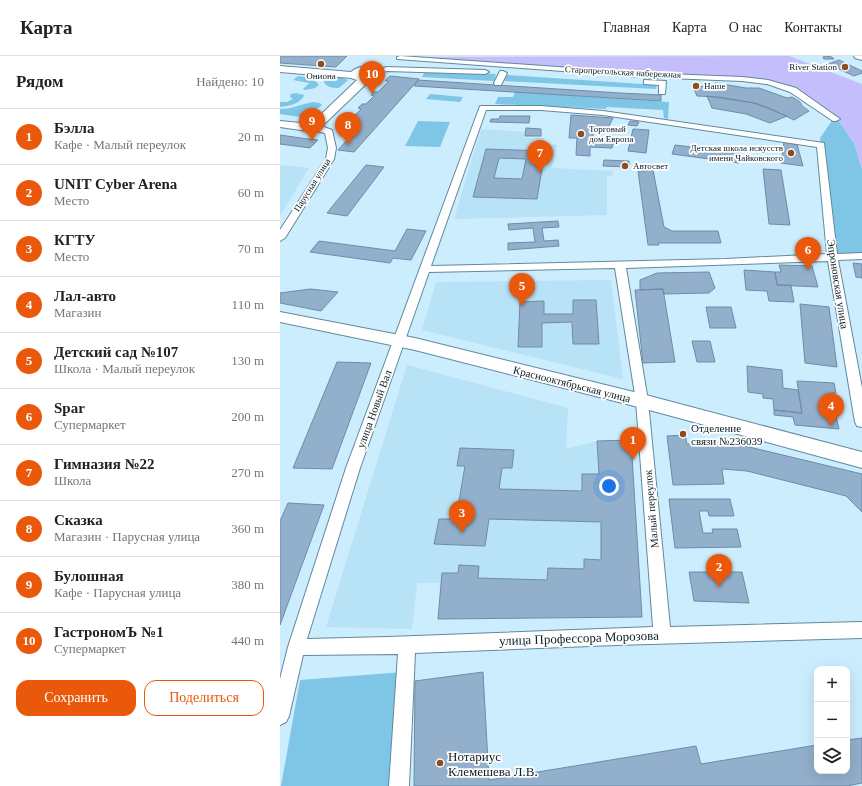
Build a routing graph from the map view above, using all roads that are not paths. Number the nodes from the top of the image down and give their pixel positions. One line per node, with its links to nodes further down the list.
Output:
1 (859, 56): 3 (street)
2 (399, 58): 11 (street, Старопрегольская набережная)
3 (862, 58)
4 (280, 70): 7 (street)
5 (374, 72): 6 (street, Старопрегольская набережная); 7 (street)
6 (503, 73): 8 (street); 9 (street, Старопрегольская набережная)
7 (358, 76): 13 (street)
8 (498, 83)
9 (662, 92)
10 (483, 108): 16 (street, Эпроновская улица); 18 (street, улица Новый Вал)
11 (836, 119)
12 (280, 124): 13 (street, Парусная улица)
13 (314, 128): 14 (street, Парусная улица)
14 (280, 238)
15 (862, 256): 16 (street)
16 (832, 257): 17 (street); 22 (street, Эпроновская улица)
17 (620, 264): 18 (street); 21 (street, Малый переулок)
18 (425, 269): 20 (street, улица Новый Вал)
19 (280, 317): 20 (street, Краснооктябрьская улица)
20 (398, 340): 21 (street, Краснооктябрьская улица); 27 (street, улица Новый Вал)
21 (642, 401): 23 (street, Краснооктябрьская улица); 25 (street, Малый переулок)
22 (862, 422)
23 (862, 460)
24 (862, 630): 25 (street, улица Профессора Морозова)
25 (662, 635): 26 (street, улица Профессора Морозова)
26 (408, 645): 27 (street, улица Профессора Морозова); 30 (street)
27 (296, 647): 28 (street, улица Новый Вал)
28 (284, 682): 29 (street, улица Новый Вал)
29 (280, 716)
30 (399, 786)

